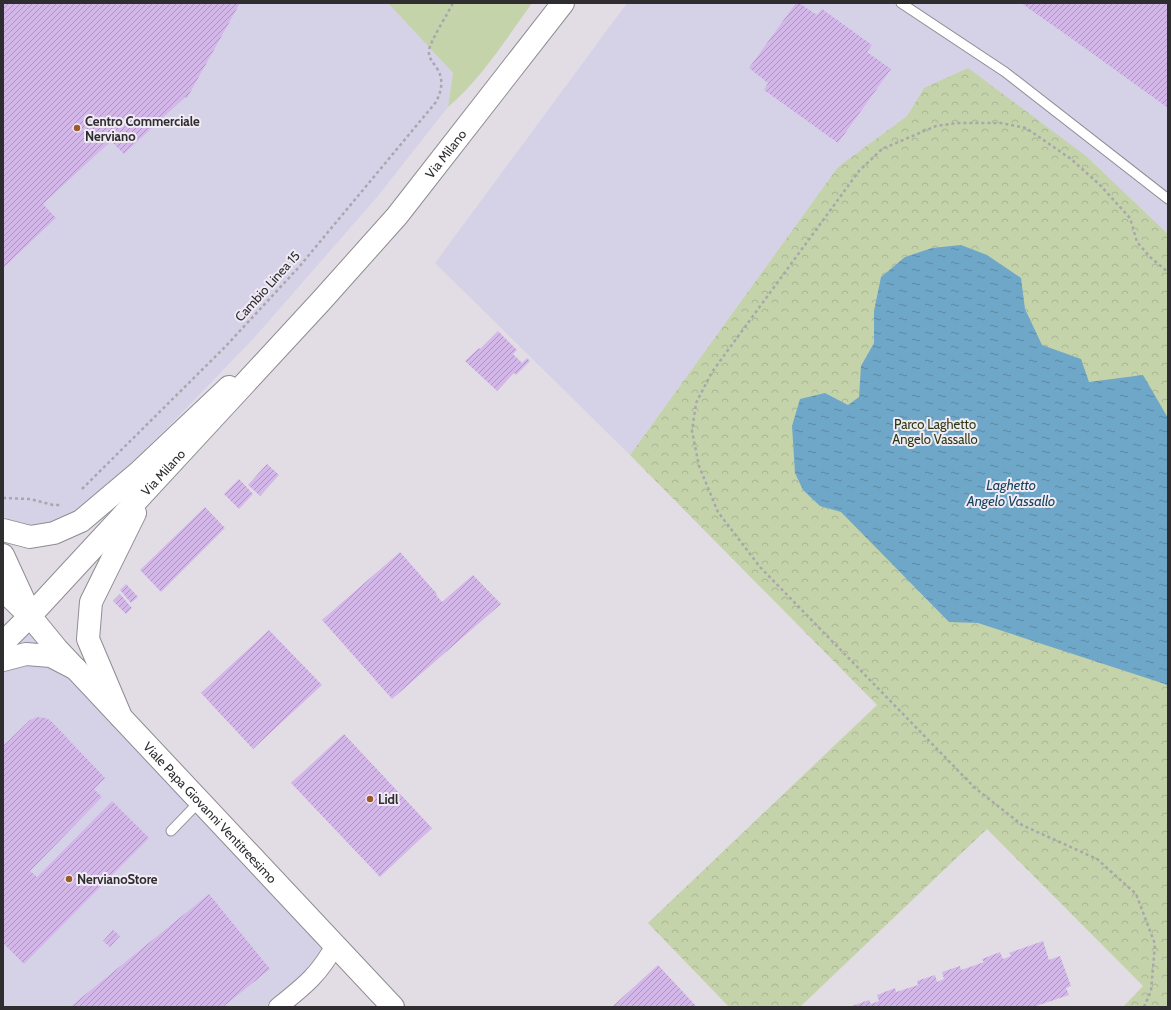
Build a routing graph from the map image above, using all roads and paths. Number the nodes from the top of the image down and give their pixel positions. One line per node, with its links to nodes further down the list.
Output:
1 (454, 3): 8 (path, Cambio Linea 15)
2 (563, 3): 6 (main road, Via Milano)
3 (901, 3): 4 (lane)
4 (1168, 199)
5 (1168, 272): 26 (path)
6 (322, 300): 7 (main road, Via Milano); 11 (main road, Via Milano)
7 (148, 489): 14 (main road, Via Milano); 18 (main road)
8 (77, 493)
9 (3, 498): 10 (path)
10 (67, 502)
11 (3, 530)
12 (3, 555): 14 (main road)
13 (3, 590): 14 (main road)
14 (30, 616): 15 (main road, Via Milano); 17 (main road, Viale Papa Giovanni Ventitreesimo)
15 (3, 643)
16 (3, 660): 17 (main road)
17 (76, 669): 18 (main road, Viale Papa Giovanni Ventitreesimo)
18 (121, 717): 19 (main road, Viale Papa Giovanni Ventitreesimo)
19 (200, 801): 20 (lane); 21 (main road, Viale Papa Giovanni Ventitreesimo)
20 (171, 832)
21 (335, 945): 22 (main road, Viale Papa Giovanni Ventitreesimo); 23 (street)
22 (351, 963): 23 (street); 25 (main road, Viale Papa Giovanni Ventitreesimo)
23 (310, 981): 24 (street)
24 (278, 1007)
25 (394, 1007)
26 (1144, 1007)

